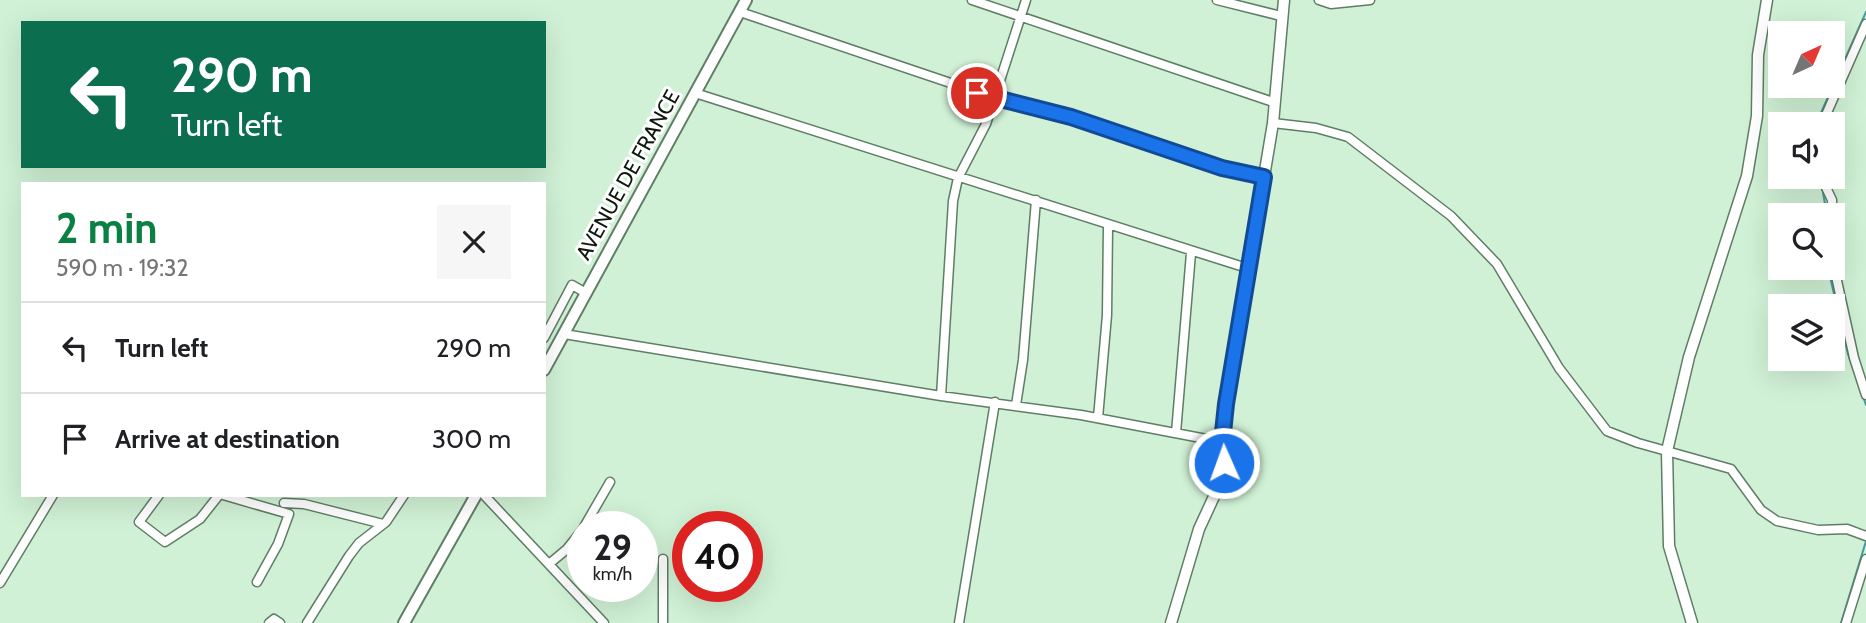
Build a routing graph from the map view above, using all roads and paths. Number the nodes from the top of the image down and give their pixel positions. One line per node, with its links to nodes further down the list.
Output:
1 (746, 0): 9 (main road, AVENUE DE FRANCE)
2 (972, 0): 11 (street)
3 (1026, 0): 11 (street)
4 (1217, 0): 10 (street)
5 (1284, 0): 10 (street)
6 (1319, 0): 7 (street)
7 (1370, 0)
8 (1767, 0): 36 (street)
9 (740, 12): 13 (main road, AVENUE DE FRANCE); 14 (street)
10 (1281, 16): 15 (street)
11 (1020, 18): 14 (street); 15 (street)
12 (1866, 24): 16 (street)
13 (695, 93): 19 (street); 25 (main road, AVENUE DE FRANCE)
14 (995, 98): 18 (street); 19 (street)
15 (1273, 102): 17 (street)
16 (1827, 112)
17 (1273, 123): 18 (street); 36 (street)
18 (1264, 177): 23 (street)
19 (958, 178): 20 (street); 30 (street)
20 (1036, 200): 21 (street); 32 (street)
21 (1108, 226): 22 (street); 33 (street)
22 (1191, 253): 23 (street); 34 (street)
23 (1250, 269): 35 (street)
24 (1837, 280): 29 (street)
25 (586, 293): 26 (street); 27 (main road, AVENUE DE FRANCE)
26 (546, 334)
27 (564, 334): 28 (main road, AVENUE DE FRANCE); 30 (street)
28 (546, 366)
29 (1866, 395)
30 (941, 396): 31 (street)
31 (995, 402): 32 (street); 61 (street)
32 (1016, 405): 33 (street)
33 (1098, 418): 34 (street)
34 (1176, 433): 35 (street)
35 (1222, 442): 62 (street)
36 (1668, 451): 48 (street); 63 (street)
37 (610, 482): 46 (street)
38 (52, 497): 54 (street)
39 (158, 497): 40 (street)
40 (219, 497)
41 (237, 497): 45 (street)
42 (403, 497): 47 (street)
43 (475, 497): 58 (main road)
44 (486, 497): 52 (street)
45 (284, 503): 47 (street); 53 (street)
46 (593, 511)
47 (383, 524): 57 (street)
48 (1864, 535)
49 (567, 549): 52 (street)
50 (663, 559): 60 (street)
51 (1866, 559): 64 (street)
52 (549, 564): 59 (street)
53 (257, 582)
54 (0, 583)
55 (269, 623): 56 (street)
56 (280, 623)
57 (307, 623)
58 (404, 623)
59 (604, 623)
60 (663, 623)
61 (959, 623)
62 (1171, 623)
63 (1692, 623)
64 (1846, 623)

